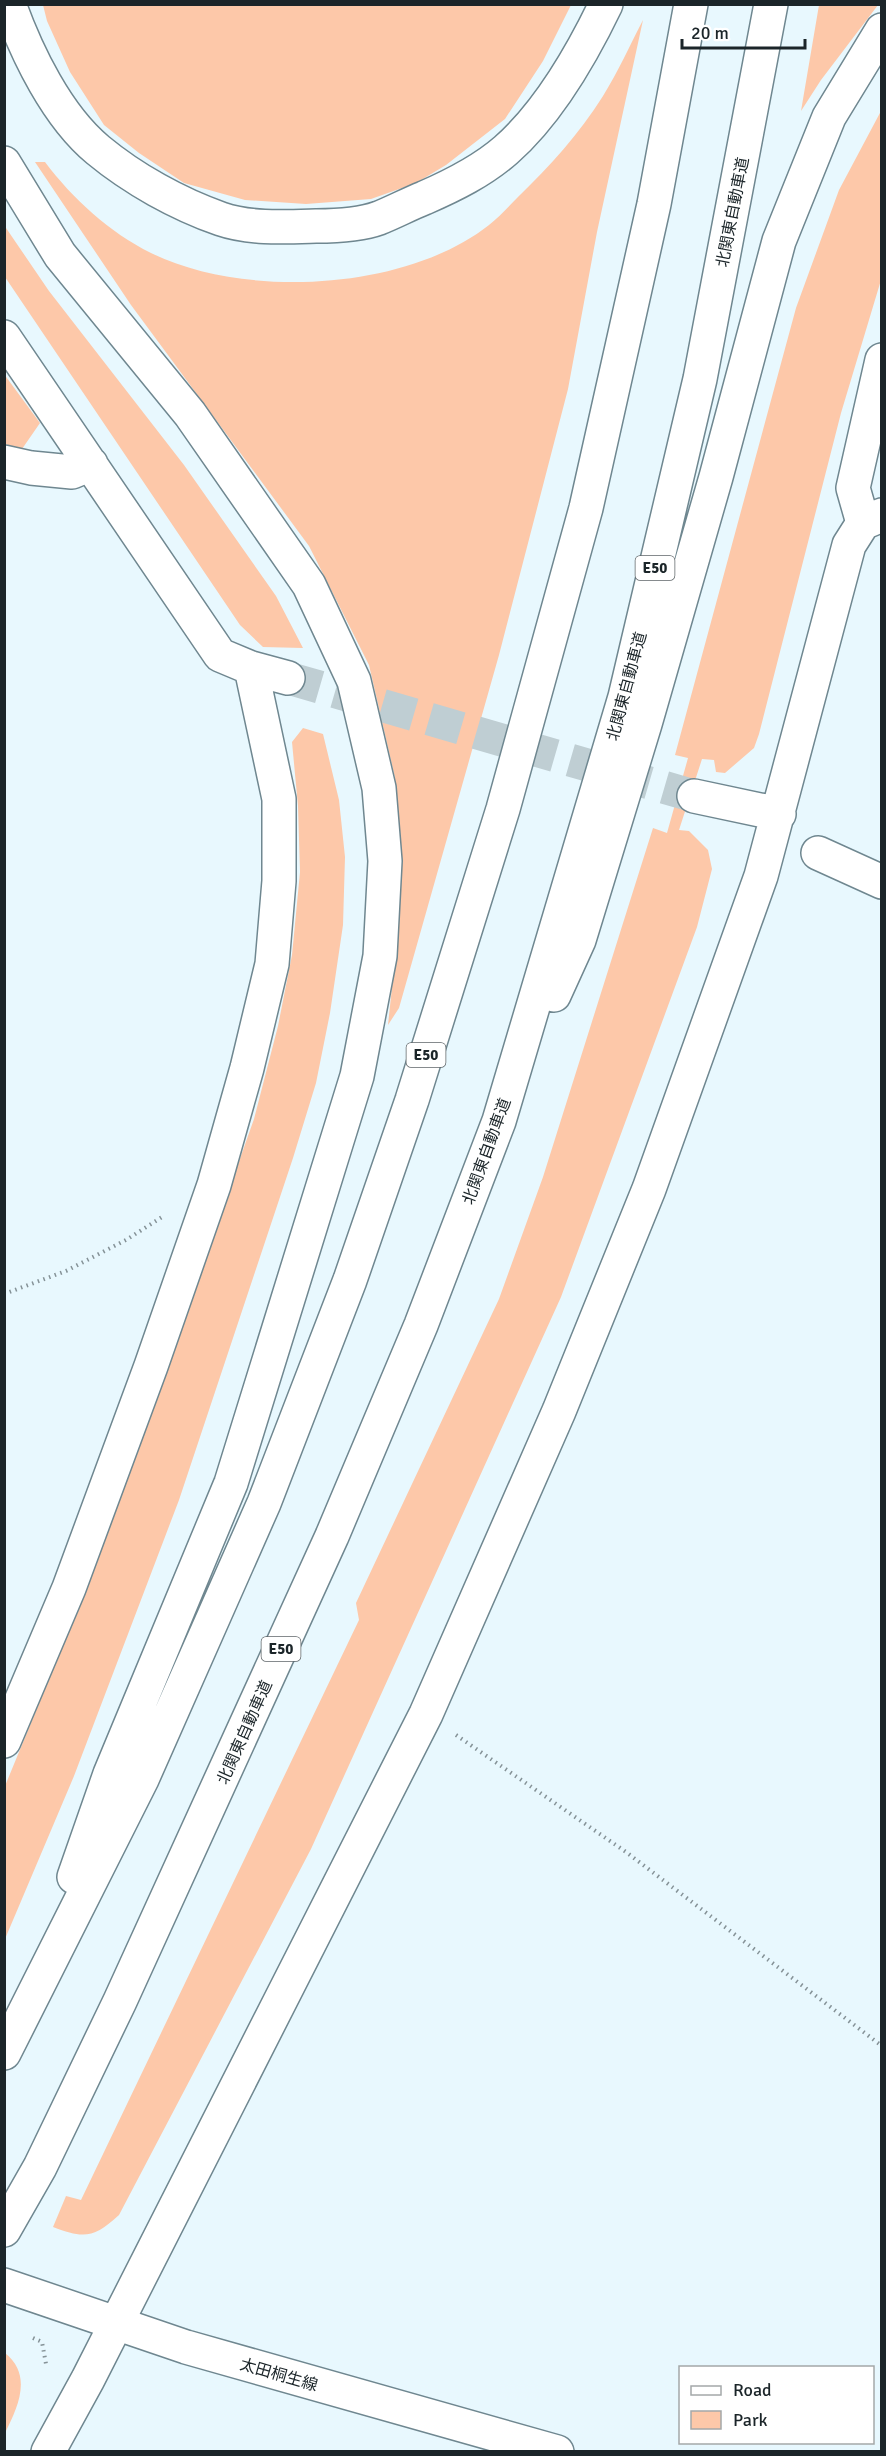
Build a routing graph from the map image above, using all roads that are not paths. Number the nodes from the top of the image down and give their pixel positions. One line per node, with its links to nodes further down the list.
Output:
1 (9, 4): 2 (main road)
2 (606, 4)
3 (691, 4): 20 (main road, E50)
4 (771, 4): 18 (main road, 北関東自動車道 / E50)
5 (882, 30): 18 (main road)
6 (4, 163): 20 (main road)
7 (4, 337): 10 (main road)
8 (882, 360): 11 (main road)
9 (4, 462): 10 (main road)
10 (90, 464): 12 (main road)
11 (872, 519): 15 (main road)
12 (251, 668): 13 (main road); 19 (main road)
13 (288, 678)
14 (694, 796): 15 (main road)
15 (779, 814): 24 (main road)
16 (818, 853): 17 (main road)
17 (882, 882)
18 (499, 1121): 22 (main road, 北関東自動車道 / E50)
19 (4, 1741)
20 (25, 2014): 21 (main road, E50)
21 (4, 2053)
22 (4, 2230)
23 (4, 2285): 24 (main road, 太田桐生線)
24 (115, 2324): 25 (main road); 26 (main road, 太田桐生線)
25 (48, 2451)
26 (557, 2451)

